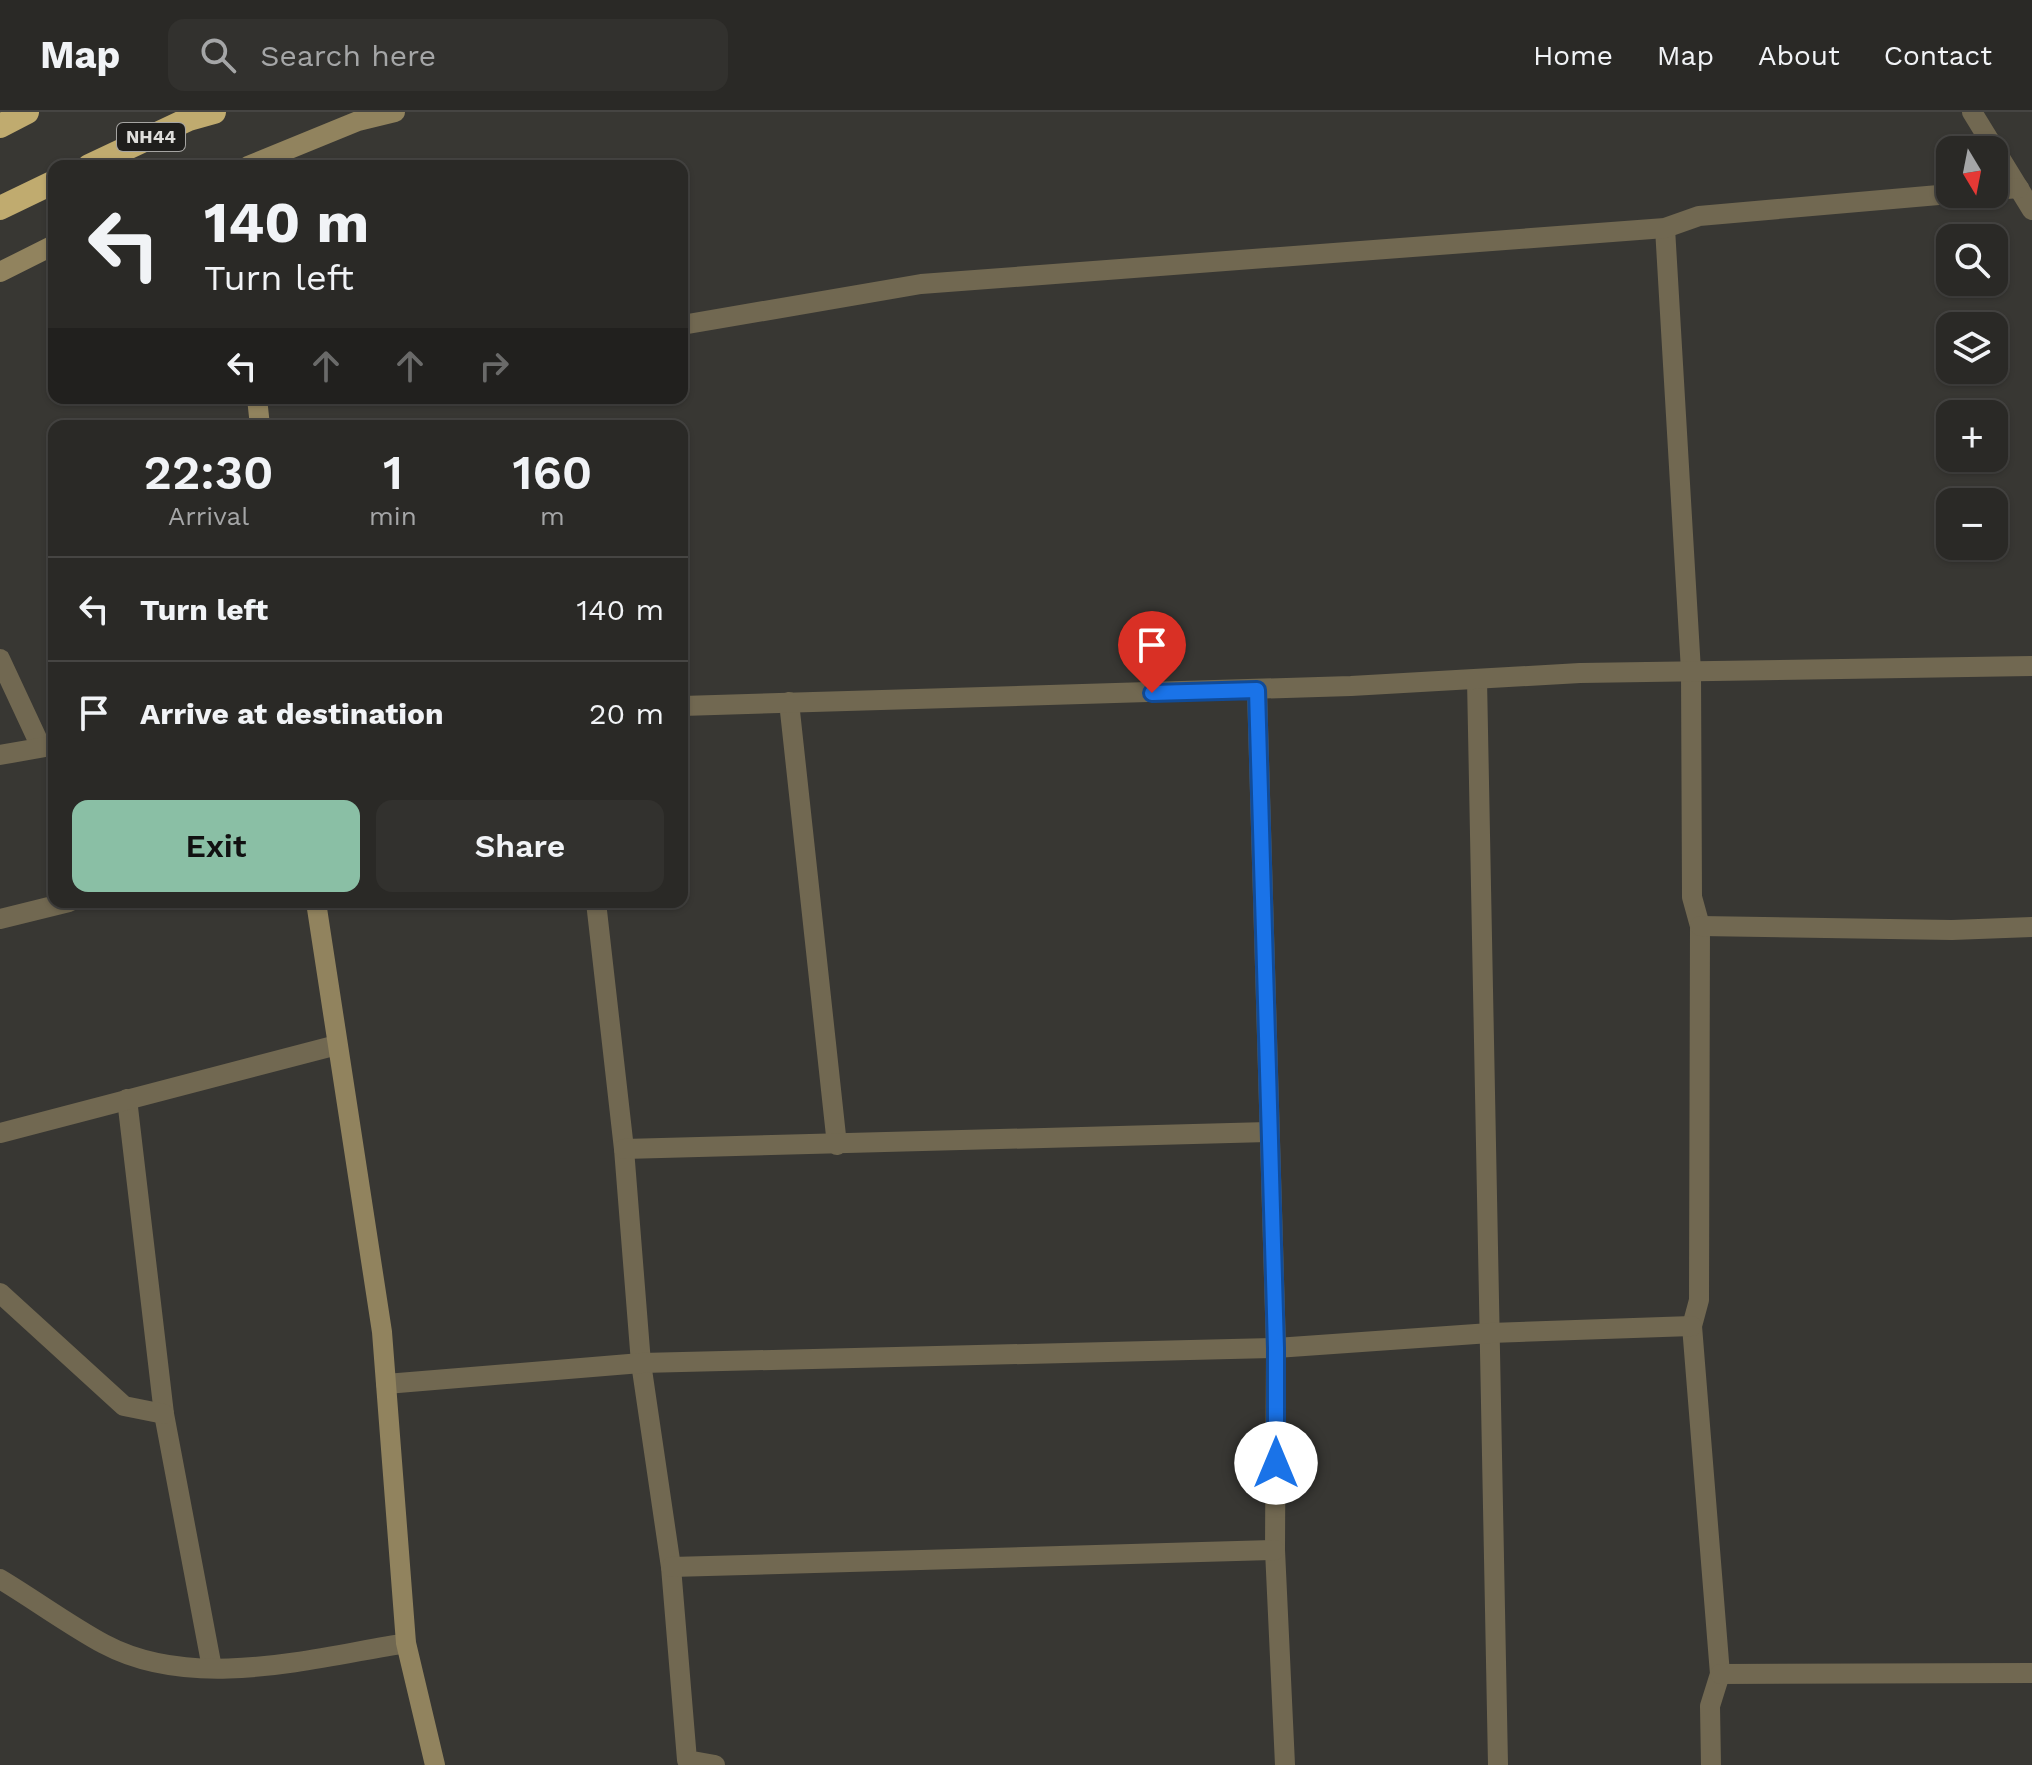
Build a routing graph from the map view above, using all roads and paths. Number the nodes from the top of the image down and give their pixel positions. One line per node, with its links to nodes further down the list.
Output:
1 (27, 112): 5 (highway)
2 (214, 112): 6 (highway, NH44)
3 (395, 112): 7 (street)
4 (1972, 112): 9 (street)
5 (0, 126)
6 (102, 160)
7 (263, 160)
8 (48, 185): 12 (highway)
9 (2019, 188): 10 (street); 13 (street)
10 (2008, 189)
11 (1936, 195): 14 (street)
12 (0, 208)
13 (2032, 210)
14 (1665, 228): 17 (street); 20 (street)
15 (48, 248): 16 (street)
16 (0, 272)
17 (688, 324)
18 (0, 659): 25 (street)
19 (2032, 666): 20 (street)
20 (1691, 671): 21 (street); 31 (street)
21 (1477, 679): 22 (street); 41 (street)
22 (1257, 690): 23 (street); 35 (street)
23 (789, 702): 24 (street); 37 (street)
24 (688, 706)
25 (47, 747): 26 (street)
26 (0, 755)
27 (48, 907): 30 (street)
28 (317, 908): 33 (street)
29 (597, 908): 38 (street)
30 (0, 919)
31 (1700, 926): 32 (street); 40 (street)
32 (2032, 927)
33 (337, 1045): 34 (street); 44 (street)
34 (127, 1099): 36 (street); 45 (street)
35 (1268, 1132): 37 (street); 42 (street)
36 (0, 1133)
37 (837, 1145): 38 (street)
38 (624, 1149): 43 (street)
39 (0, 1293): 45 (street)
40 (1692, 1326): 41 (street); 52 (street)
41 (1490, 1333): 42 (street); 56 (street)
42 (1276, 1348): 43 (street); 46 (street)
43 (641, 1363): 44 (street); 47 (street)
44 (386, 1384): 49 (street)
45 (164, 1414): 50 (street)
46 (1275, 1550): 47 (street); 55 (street)
47 (671, 1567): 54 (street)
48 (0, 1579): 50 (street)
49 (406, 1643): 50 (street); 53 (street)
50 (212, 1668)
51 (2032, 1673): 52 (street)
52 (1720, 1674): 57 (street)
53 (435, 1765)
54 (715, 1765)
55 (1285, 1765)
56 (1498, 1765)
57 (1711, 1765)

